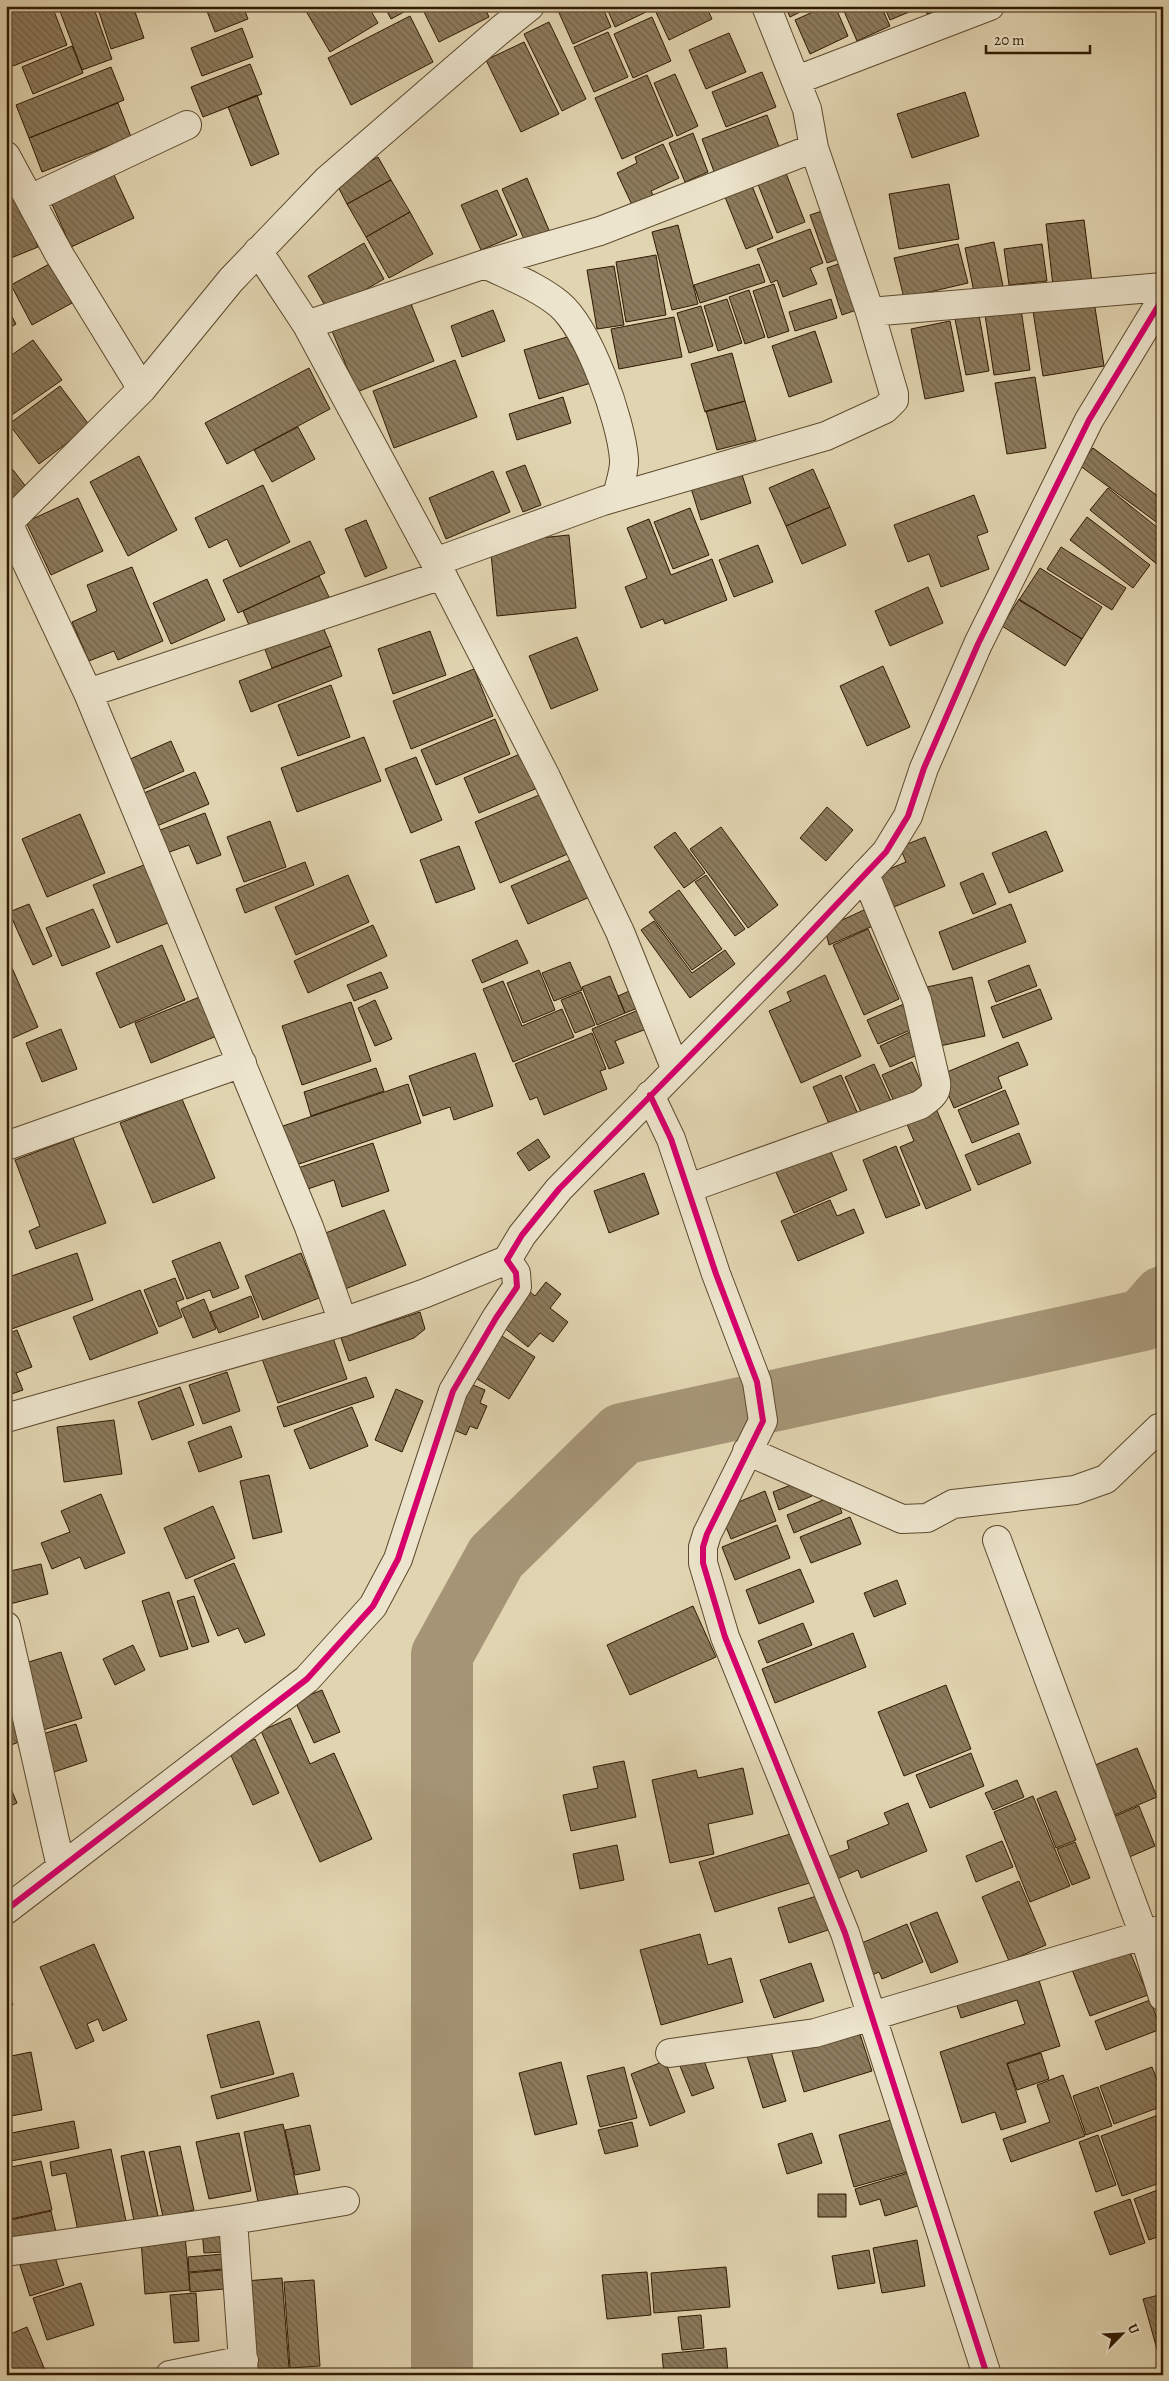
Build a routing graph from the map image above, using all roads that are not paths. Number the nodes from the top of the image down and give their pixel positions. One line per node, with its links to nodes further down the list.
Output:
1 (530, 6): 9 (street)
2 (766, 6): 4 (street)
3 (990, 6): 4 (street)
4 (797, 80): 6 (street)
5 (187, 125): 8 (street)
6 (814, 148): 10 (street); 13 (street)
7 (6, 156): 8 (street)
8 (30, 199): 15 (street)
9 (258, 251): 14 (street); 15 (street)
10 (485, 264): 14 (street); 16 (street)
11 (1163, 287): 13 (street)
12 (1163, 298): 20 (street)
13 (870, 312): 16 (street)
14 (307, 325): 18 (street)
15 (142, 389): 17 (street)
16 (617, 497): 18 (street)
17 (7, 524): 19 (street)
18 (438, 568): 19 (street); 22 (street)
19 (88, 692): 21 (street)
20 (865, 874): 22 (street); 25 (street)
21 (242, 1063): 24 (street); 27 (street)
22 (676, 1070): 23 (street)
23 (658, 1109): 25 (street); 26 (street)
24 (6, 1146)
25 (689, 1188): 30 (street)
26 (511, 1266): 27 (street); 33 (street)
27 (343, 1322): 28 (street)
28 (6, 1418)
29 (1163, 1428): 30 (street)
30 (747, 1451): 37 (street)
31 (997, 1540): 35 (street)
32 (6, 1626): 33 (street)
33 (57, 1850): 34 (street)
34 (6, 1910)
35 (1154, 1932): 36 (street); 37 (street)
36 (1163, 1997)
37 (872, 2018): 38 (street); 44 (street)
38 (670, 2053)
39 (345, 2201): 40 (street)
40 (233, 2220): 41 (street); 42 (street)
41 (6, 2252)
42 (244, 2368): 43 (street)
43 (170, 2375)
44 (987, 2375)

